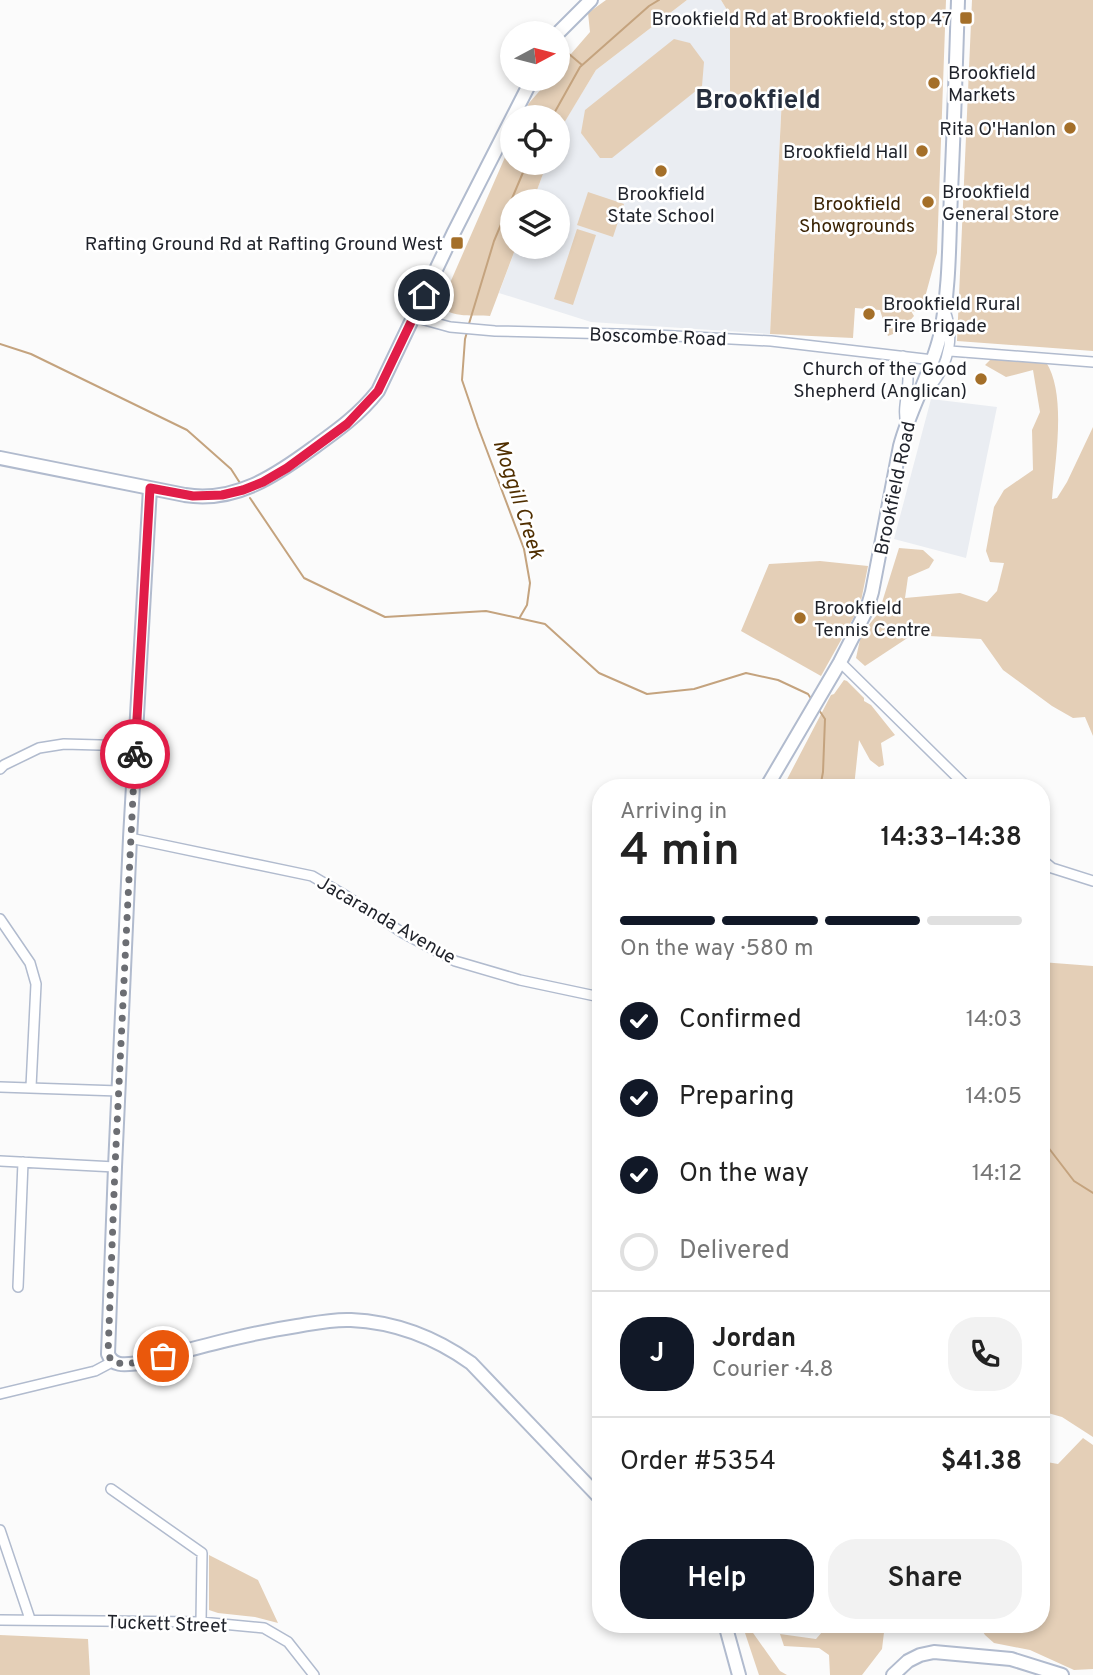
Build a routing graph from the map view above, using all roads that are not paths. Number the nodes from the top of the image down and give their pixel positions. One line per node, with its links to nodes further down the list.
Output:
1 (592, 0): 3 (main road)
2 (958, 0): 5 (main road, Brookfield Road)
3 (569, 21)
4 (526, 91): 6 (main road)
5 (945, 309): 7 (street); 9 (main road, Brookfield Road)
6 (414, 315): 8 (street, Boscombe Road); 14 (main road)
7 (950, 351): 10 (street); 11 (street)
8 (903, 356): 9 (street, Boscombe Road); 12 (street)
9 (933, 360): 11 (main road, Brookfield Road)
10 (1093, 362)
11 (916, 398): 12 (main road, Brookfield Road)
12 (906, 424): 15 (main road, Brookfield Road)
13 (0, 458): 14 (main road)
14 (150, 488): 16 (main road)
15 (841, 662): 18 (main road, Brookfield Road); 19 (street)
16 (135, 746): 17 (street); 20 (main road)
17 (1, 765)
18 (771, 779)
19 (959, 779)
20 (131, 838): 24 (street, Jacaranda Avenue); 27 (main road)
21 (1050, 866): 22 (street)
22 (1093, 881)
23 (0, 919): 26 (street)
24 (592, 994)
25 (0, 1087): 26 (street)
26 (31, 1087): 27 (street)
27 (119, 1091): 30 (main road)
28 (0, 1161): 29 (street)
29 (23, 1162): 30 (street); 31 (street)
30 (115, 1167): 32 (main road)
31 (18, 1287)
32 (112, 1362): 33 (street); 35 (main road)
33 (0, 1394)
34 (111, 1489): 39 (street)
35 (592, 1490)
36 (0, 1530): 37 (street)
37 (30, 1619): 38 (street, Tuckett Street); 39 (street, Tuckett Street)
38 (0, 1620)
39 (201, 1622): 42 (street, Tuckett Street)
40 (728, 1633): 41 (main road)
41 (736, 1658): 43 (main road); 44 (main road)
42 (314, 1675)
43 (740, 1675)
44 (747, 1675)
45 (893, 1675): 46 (main road)
46 (1062, 1675)

